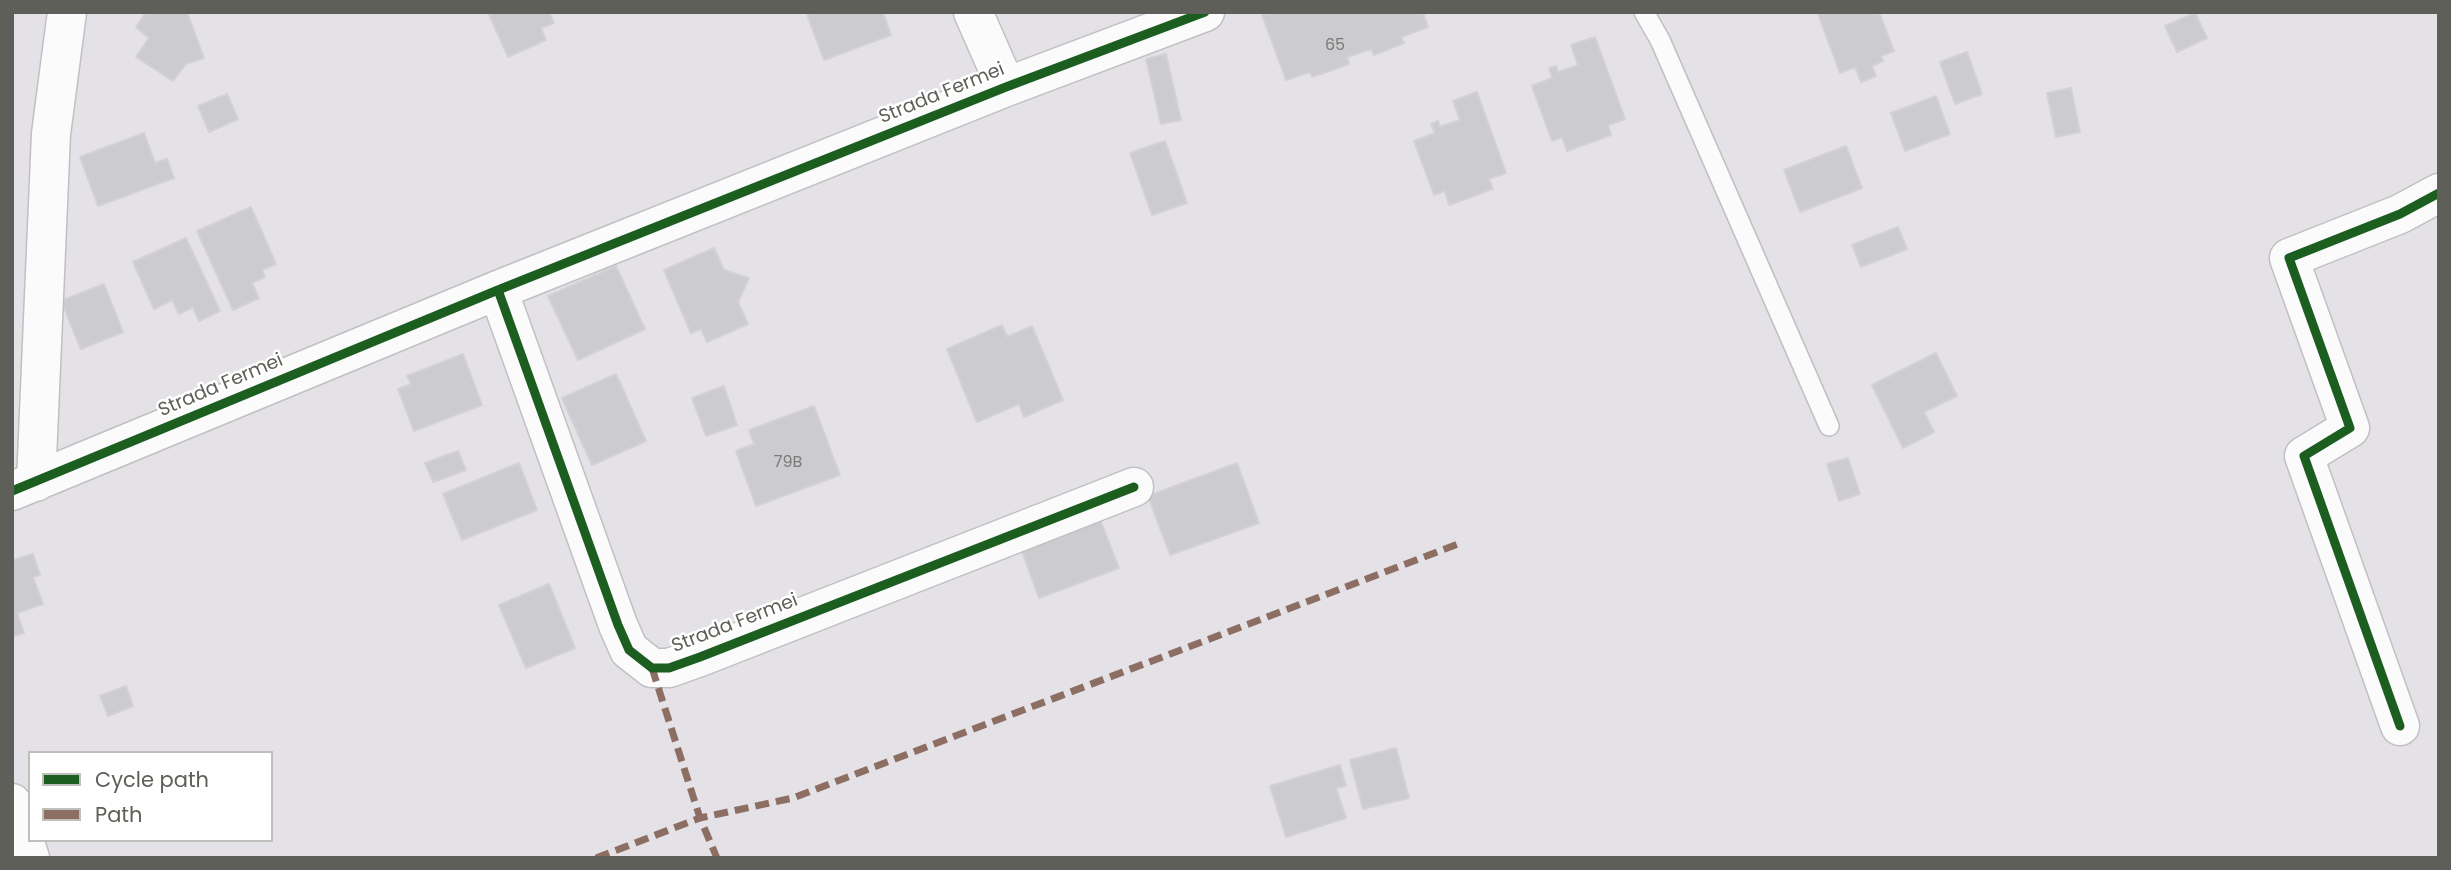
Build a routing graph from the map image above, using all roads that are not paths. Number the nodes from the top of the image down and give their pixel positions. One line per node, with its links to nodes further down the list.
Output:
1 (67, 12): 9 (street, Strada Fermei)
2 (973, 12): 5 (street)
3 (1205, 12): 5 (street, Strada Fermei)
4 (1644, 12): 8 (lane)
5 (1006, 88): 7 (street, Strada Fermei)
6 (2439, 193): 11 (street)
7 (498, 290): 9 (street, Strada Fermei); 10 (street, Strada Fermei)
8 (1829, 426)
9 (24, 487)
10 (1134, 488)
11 (2400, 726)
12 (12, 803): 13 (street)
13 (30, 858)

